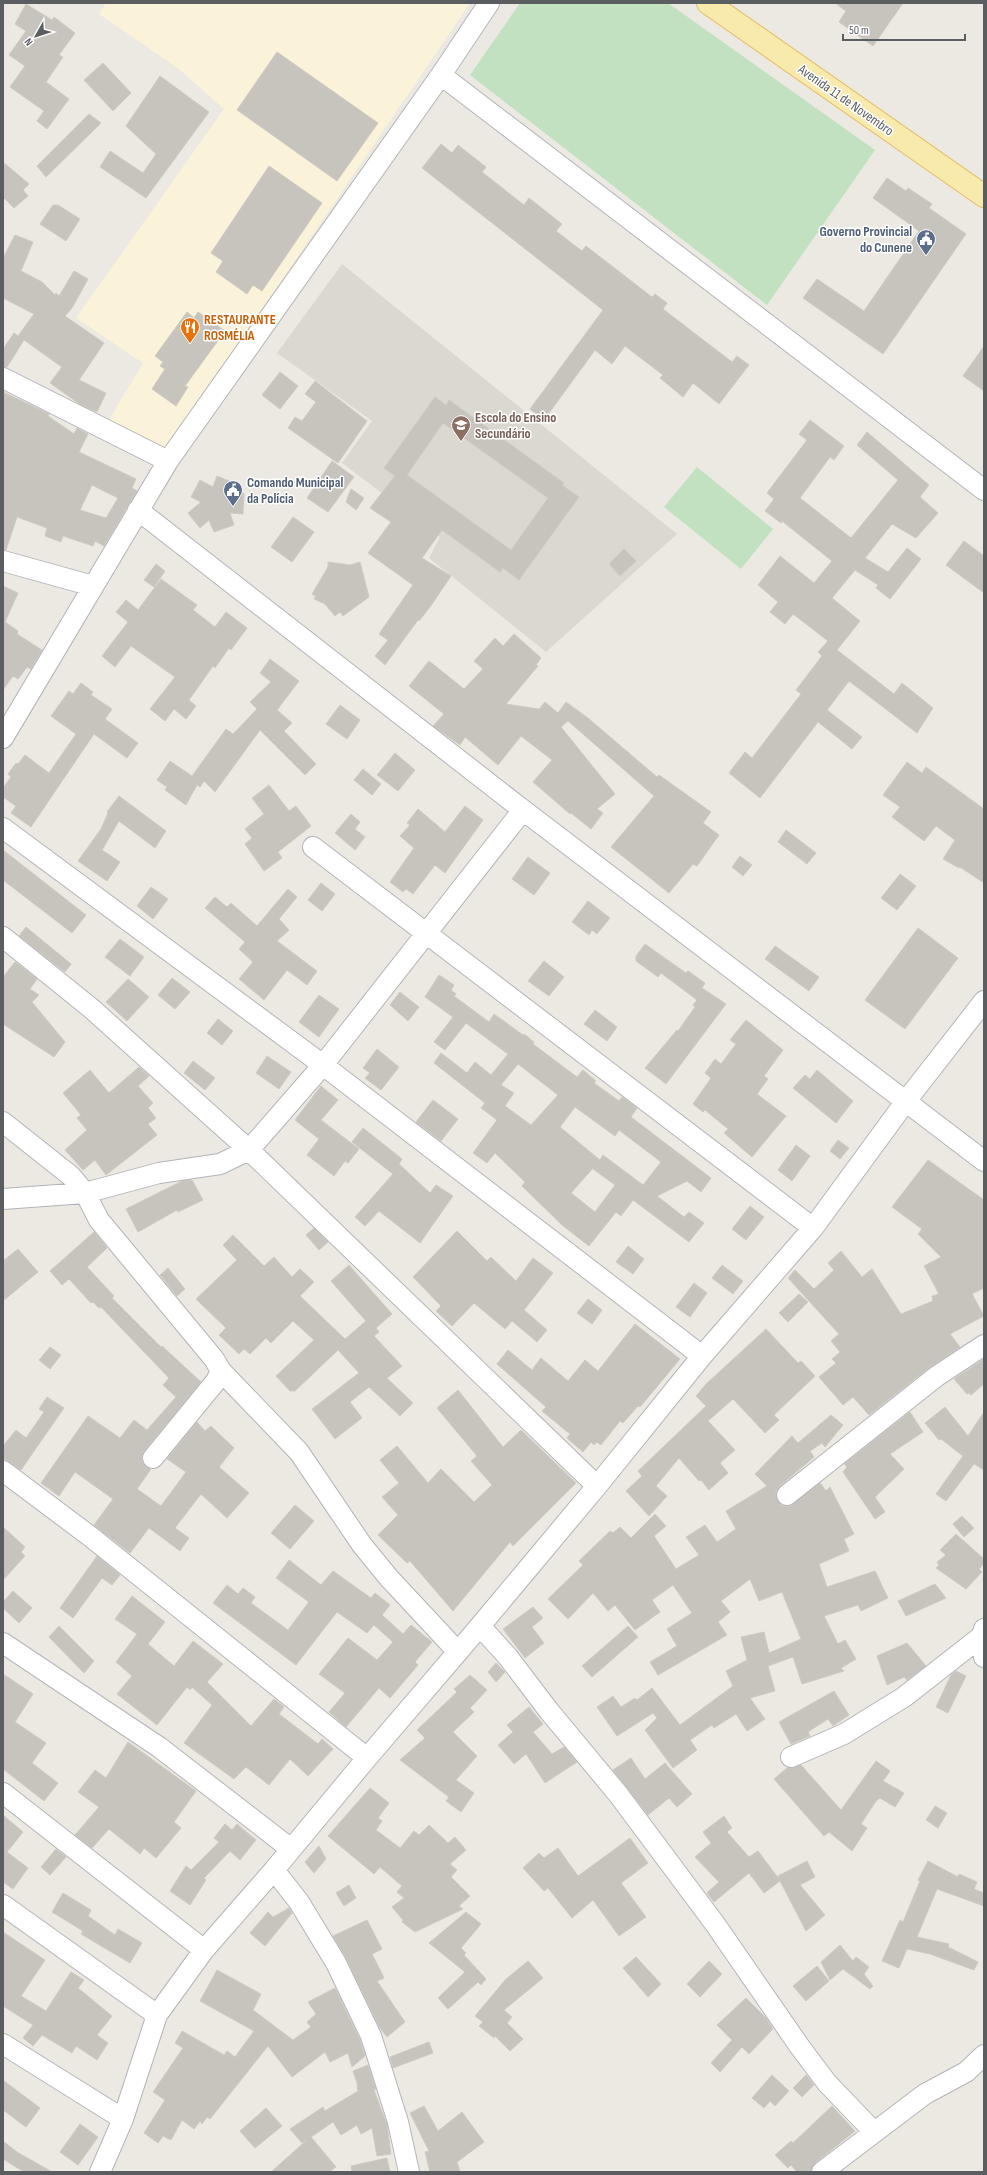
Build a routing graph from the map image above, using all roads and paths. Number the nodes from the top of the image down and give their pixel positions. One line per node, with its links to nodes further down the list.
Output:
1 (489, 3): 3 (street)
2 (708, 3): 4 (main road, Avenida 11 de Novembro)
3 (442, 76): 6 (street); 7 (street)
4 (984, 196)
5 (3, 378): 6 (street)
6 (168, 461): 8 (street)
7 (984, 490)
8 (138, 510): 10 (street); 12 (street)
9 (3, 561): 10 (street)
10 (93, 586): 11 (street)
11 (3, 738)
12 (523, 810): 15 (street); 19 (street)
13 (3, 828): 18 (street)
14 (313, 847): 15 (street)
15 (427, 935): 18 (street); 25 (street)
16 (3, 937): 21 (street)
17 (984, 1001): 19 (street)
18 (323, 1065): 21 (street); 27 (street)
19 (906, 1101): 22 (street); 25 (street)
20 (3, 1122): 23 (street)
21 (248, 1150): 23 (street); 31 (street)
22 (984, 1161)
23 (85, 1193): 24 (street); 28 (street)
24 (3, 1199)
25 (813, 1228): 27 (street)
26 (984, 1345): 32 (street)
27 (702, 1356): 31 (street)
28 (221, 1371): 29 (street); 36 (street)
29 (153, 1458)
30 (3, 1471): 39 (street)
31 (597, 1486): 33 (street)
32 (787, 1495)
33 (480, 1626): 36 (street); 49 (street)
34 (983, 1633): 37 (street); 38 (street)
35 (3, 1643): 41 (street)
36 (458, 1652): 39 (street)
37 (984, 1657)
38 (791, 1757)
39 (367, 1758): 41 (street)
40 (3, 1793): 44 (street)
41 (291, 1849): 42 (street)
42 (274, 1870): 44 (street); 51 (street)
43 (3, 1905): 45 (street)
44 (204, 1950): 45 (street)
45 (157, 2015): 48 (street)
46 (3, 2044): 48 (street)
47 (984, 2055): 49 (street)
48 (123, 2119): 50 (street)
49 (874, 2132): 52 (street)
50 (100, 2172)
51 (409, 2172)
52 (822, 2172)

